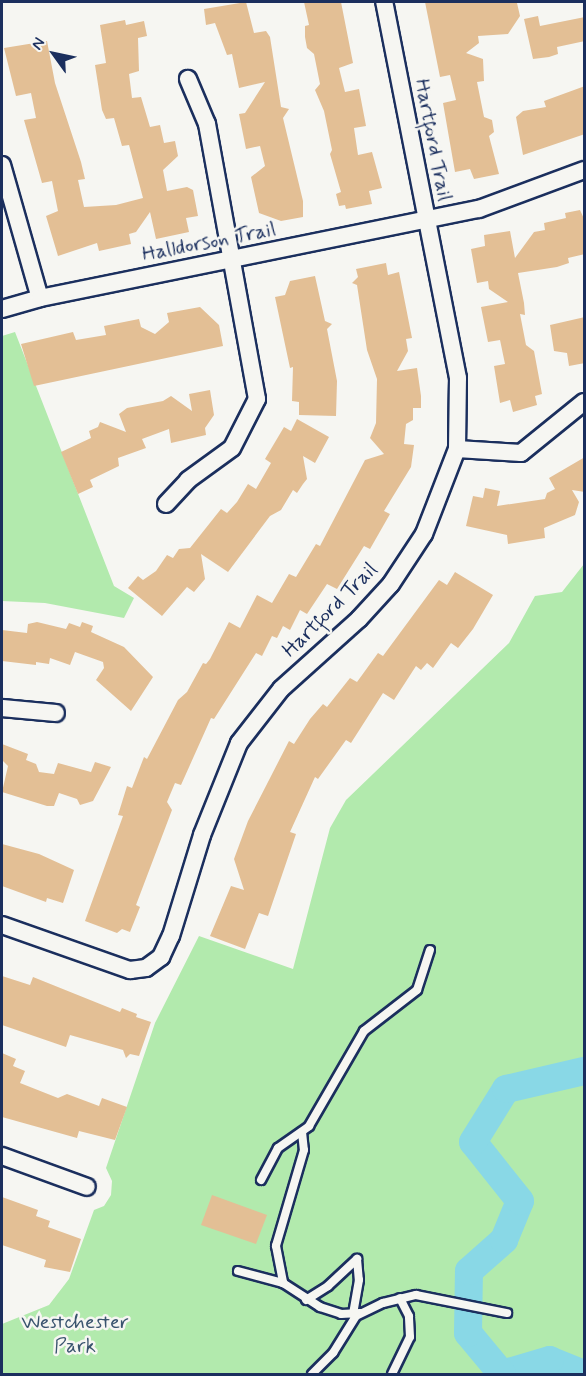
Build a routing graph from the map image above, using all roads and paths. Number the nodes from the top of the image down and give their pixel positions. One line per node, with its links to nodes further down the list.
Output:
1 (384, 2): 5 (street, Hartford Trail)
2 (188, 79): 6 (street)
3 (2, 165): 7 (street)
4 (585, 170): 5 (street, Halldorson Trail)
5 (426, 222): 6 (street, Halldorson Trail); 10 (street, Hartford Trail)
6 (233, 261): 7 (street, Halldorson Trail); 11 (street)
7 (40, 298): 8 (street, Halldorson Trail)
8 (2, 309)
9 (585, 402): 10 (street)
10 (457, 448): 14 (street, Hartford Trail)
11 (166, 504)
12 (2, 708): 13 (street)
13 (56, 713)
14 (2, 925)
15 (430, 950): 16 (lane)
16 (302, 1132): 18 (lane); 21 (lane)
17 (2, 1156): 19 (street)
18 (261, 1180)
19 (87, 1187)
20 (238, 1272): 21 (lane)
21 (284, 1282): 23 (lane)
22 (400, 1298): 24 (lane); 25 (lane); 27 (lane)
23 (306, 1300): 24 (lane); 24 (lane)
24 (357, 1313): 26 (lane)
25 (507, 1313)
26 (312, 1374)
27 (392, 1374)

